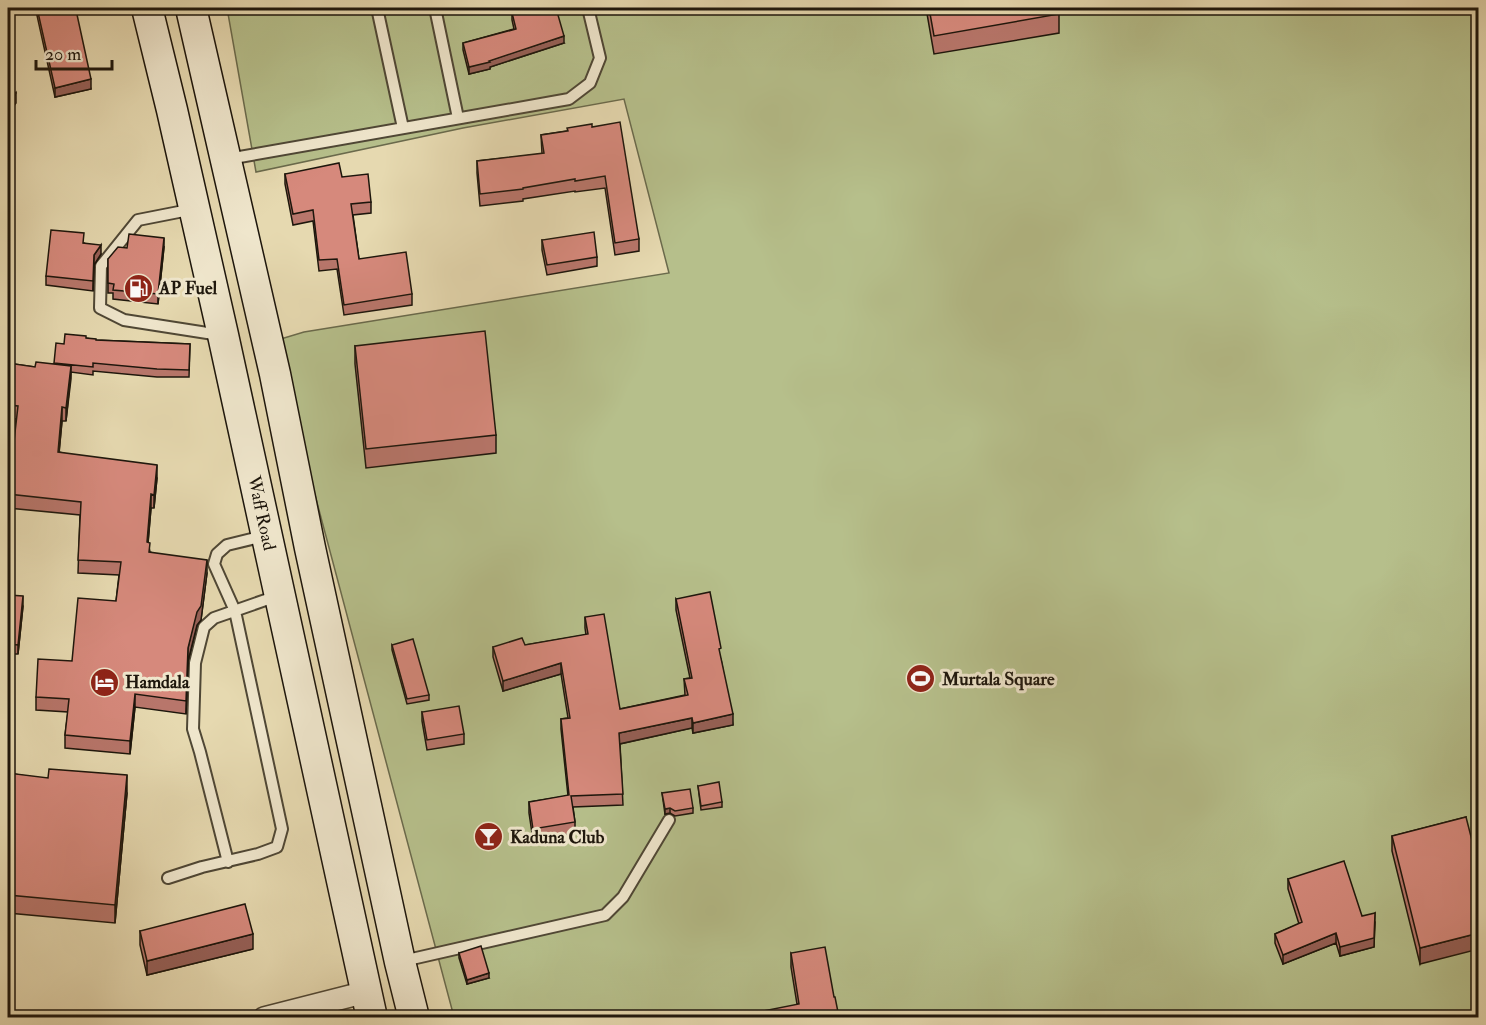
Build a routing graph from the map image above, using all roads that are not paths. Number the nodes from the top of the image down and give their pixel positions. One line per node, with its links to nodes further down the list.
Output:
1 (146, 8): 9 (street, Waff Road)
2 (191, 8): 8 (street)
3 (377, 8): 7 (lane)
4 (435, 8): 6 (lane)
5 (588, 8): 6 (lane)
6 (458, 118): 7 (lane)
7 (403, 128): 8 (lane)
8 (225, 160): 17 (street)
9 (194, 209): 10 (street, Waff Road); 10 (lane)
10 (223, 335): 11 (street, Waff Road)
11 (267, 536): 12 (street, Waff Road); 13 (lane)
12 (281, 595): 13 (lane); 18 (street, Waff Road)
13 (235, 611): 15 (lane); 15 (lane)
14 (669, 820): 17 (lane)
15 (228, 862): 16 (lane)
16 (168, 878)
17 (400, 962): 20 (street)
18 (369, 1005): 19 (street)
19 (264, 1017)
20 (414, 1017)

